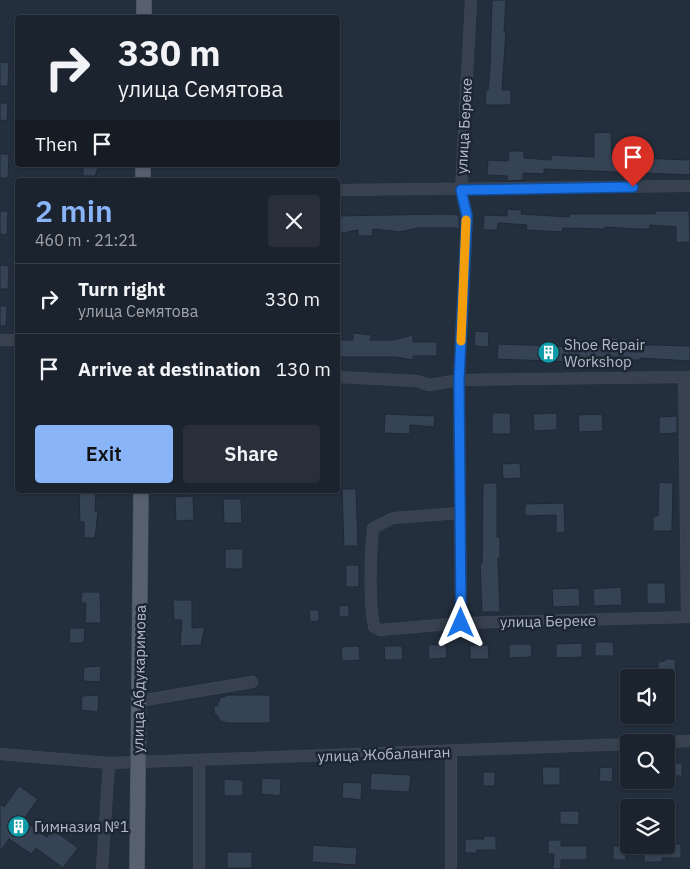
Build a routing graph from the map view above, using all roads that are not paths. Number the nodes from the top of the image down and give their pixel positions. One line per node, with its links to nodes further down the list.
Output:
1 (144, 0): 3 (main road)
2 (471, 0): 6 (street, улица Береке)
3 (144, 15)
4 (690, 186): 6 (street)
5 (340, 190): 6 (street)
6 (461, 190): 11 (street, улица Береке)
7 (0, 340): 8 (street)
8 (15, 340)
9 (340, 377): 11 (street)
10 (687, 377): 11 (street); 14 (street)
11 (459, 380): 13 (street, улица Береке)
12 (141, 493): 17 (main road, улица Абдукаримова)
13 (460, 513): 15 (street, улица Береке); 15 (street)
14 (688, 618): 15 (street, улица Береке)
15 (461, 623)
16 (252, 682): 17 (street)
17 (139, 701): 24 (main road, улица Абдукаримова)
18 (675, 742): 19 (street)
19 (690, 742)
20 (620, 744): 21 (street, улица Жобаланган)
21 (451, 752): 23 (street, улица Жобаланган); 29 (street)
22 (0, 754): 25 (street, улица Жобаланган)
23 (199, 760): 24 (street, улица Жобаланган); 28 (street)
24 (138, 762): 25 (street, улица Жобаланган); 27 (main road, улица Абдукаримова)
25 (109, 763): 26 (street)
26 (102, 869)
27 (137, 869)
28 (199, 869)
29 (451, 869)

